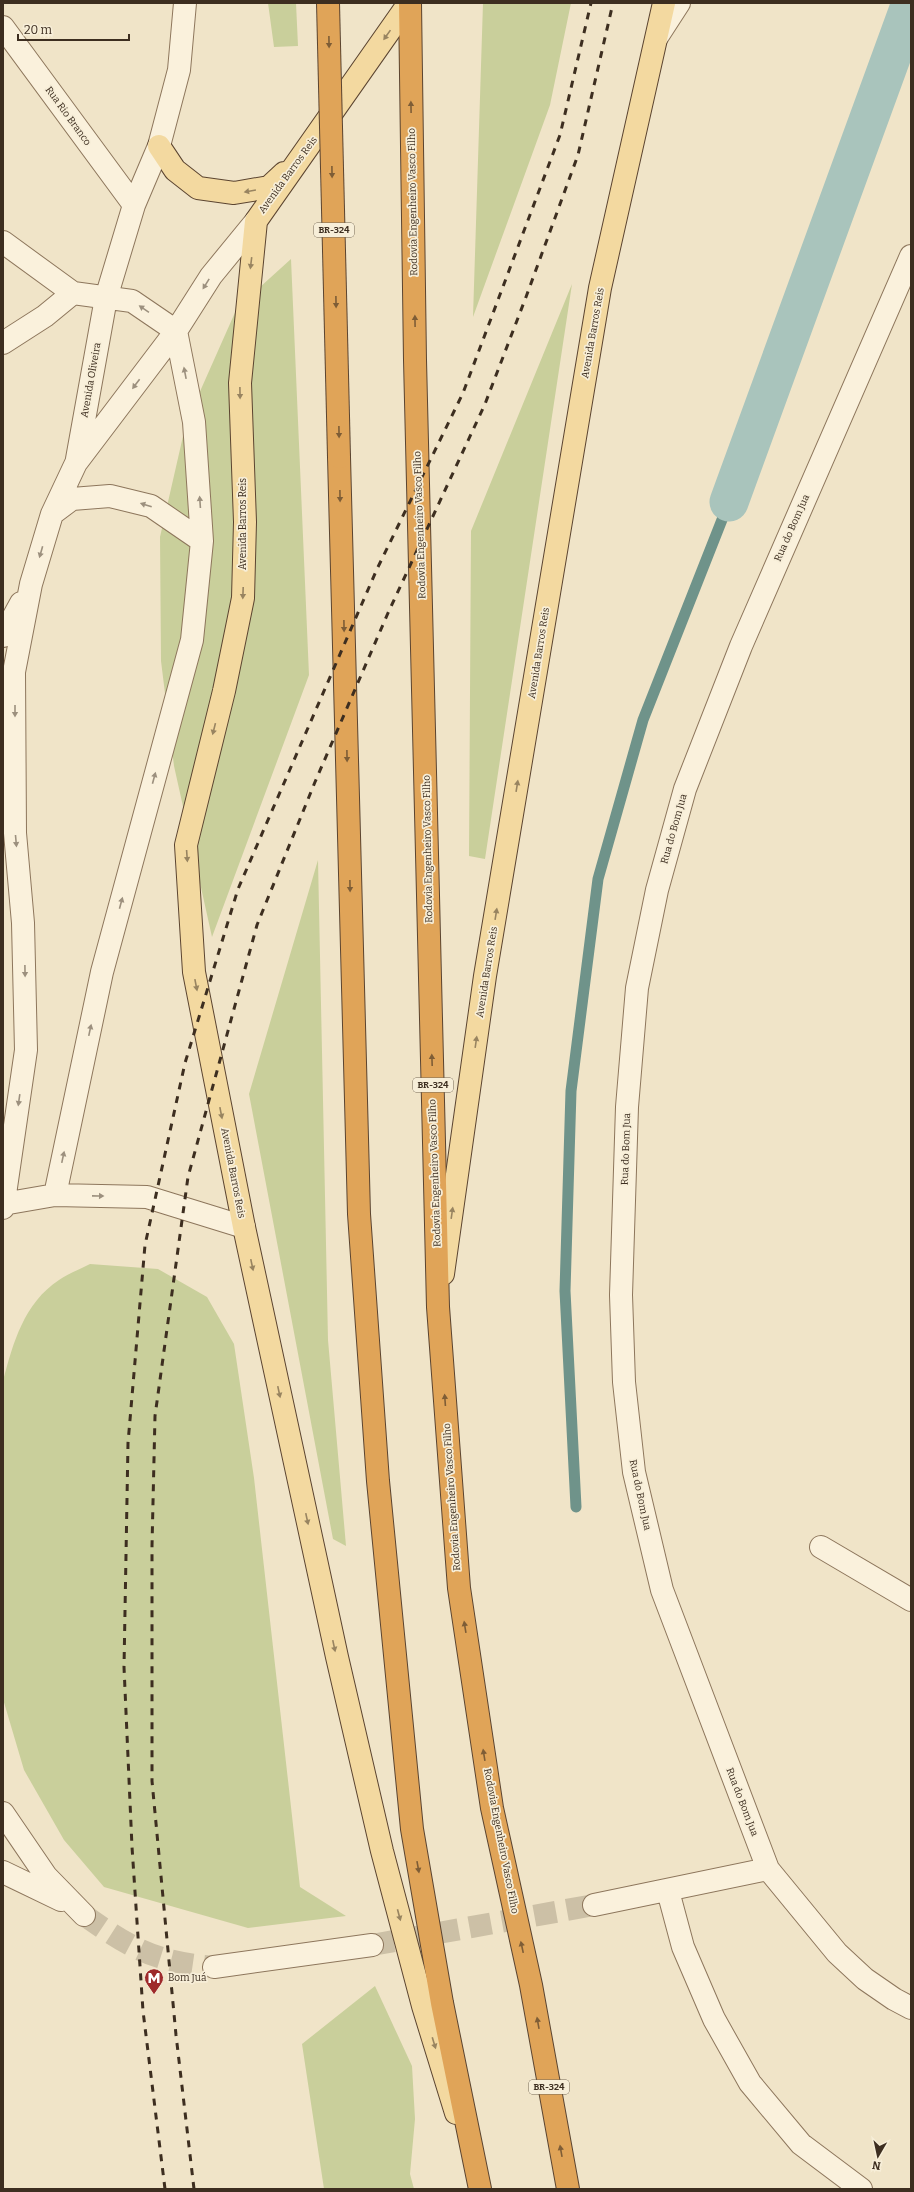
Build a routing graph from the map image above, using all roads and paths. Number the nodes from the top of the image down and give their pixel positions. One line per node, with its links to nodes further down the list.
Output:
1 (185, 3): 8 (street, Avenida Oliveira)
2 (328, 3): 37 (highway, BR-324, one-way to 37, bridge)
3 (409, 3): 9 (main road, Avenida Barros Reis, one-way to 9); 26 (highway, Rodovia Engenheiro Vasco Filho / BR-324, one-way to 3)
4 (664, 3): 7 (main road, Avenida Barros Reis)
5 (679, 3): 7 (street)
6 (3, 27): 10 (street, Rua Rio Branco)
7 (656, 38): 26 (main road, Avenida Barros Reis, one-way to 7)
8 (159, 146): 9 (main road, one-way to 8); 10 (street, Avenida Oliveira)
9 (304, 155): 11 (main road, Avenida Barros Reis)
10 (134, 205): 15 (street, Avenida Oliveira)
11 (256, 220): 16 (street, one-way to 16); 25 (main road, Avenida Barros Reis, one-way to 25)
12 (3, 242): 14 (street)
13 (911, 256): 30 (street, Rua do Bom Jua)
14 (73, 293): 15 (street); 17 (street)
15 (106, 298): 16 (street, one-way to 15); 18 (street, Avenida Oliveira)
16 (176, 331): 18 (street, one-way to 18); 20 (street, one-way to 16)
17 (3, 343)
18 (76, 463): 19 (street)
19 (52, 514): 20 (street, one-way to 19); 21 (street, one-way to 21)
20 (202, 541): 23 (street, one-way to 20)
21 (31, 584): 22 (street); 24 (street, one-way to 24)
22 (3, 636)
23 (55, 1195): 24 (street); 25 (street, one-way to 25)
24 (3, 1205)
25 (244, 1227): 37 (main road, Avenida Barros Reis, one-way to 37)
26 (438, 1307): 38 (highway, Rodovia Engenheiro Vasco Filho / BR-324, one-way to 26)
27 (821, 1547): 28 (street)
28 (911, 1600)
29 (3, 1817): 31 (street)
30 (768, 1869): 32 (street); 36 (street, Rua do Bom Jua)
31 (3, 1872)
32 (668, 1891): 33 (street); 39 (street)
33 (594, 1905)
34 (372, 1945): 35 (street)
35 (214, 1967)
36 (911, 2008)
37 (480, 2189)
38 (568, 2189)
39 (861, 2189)

